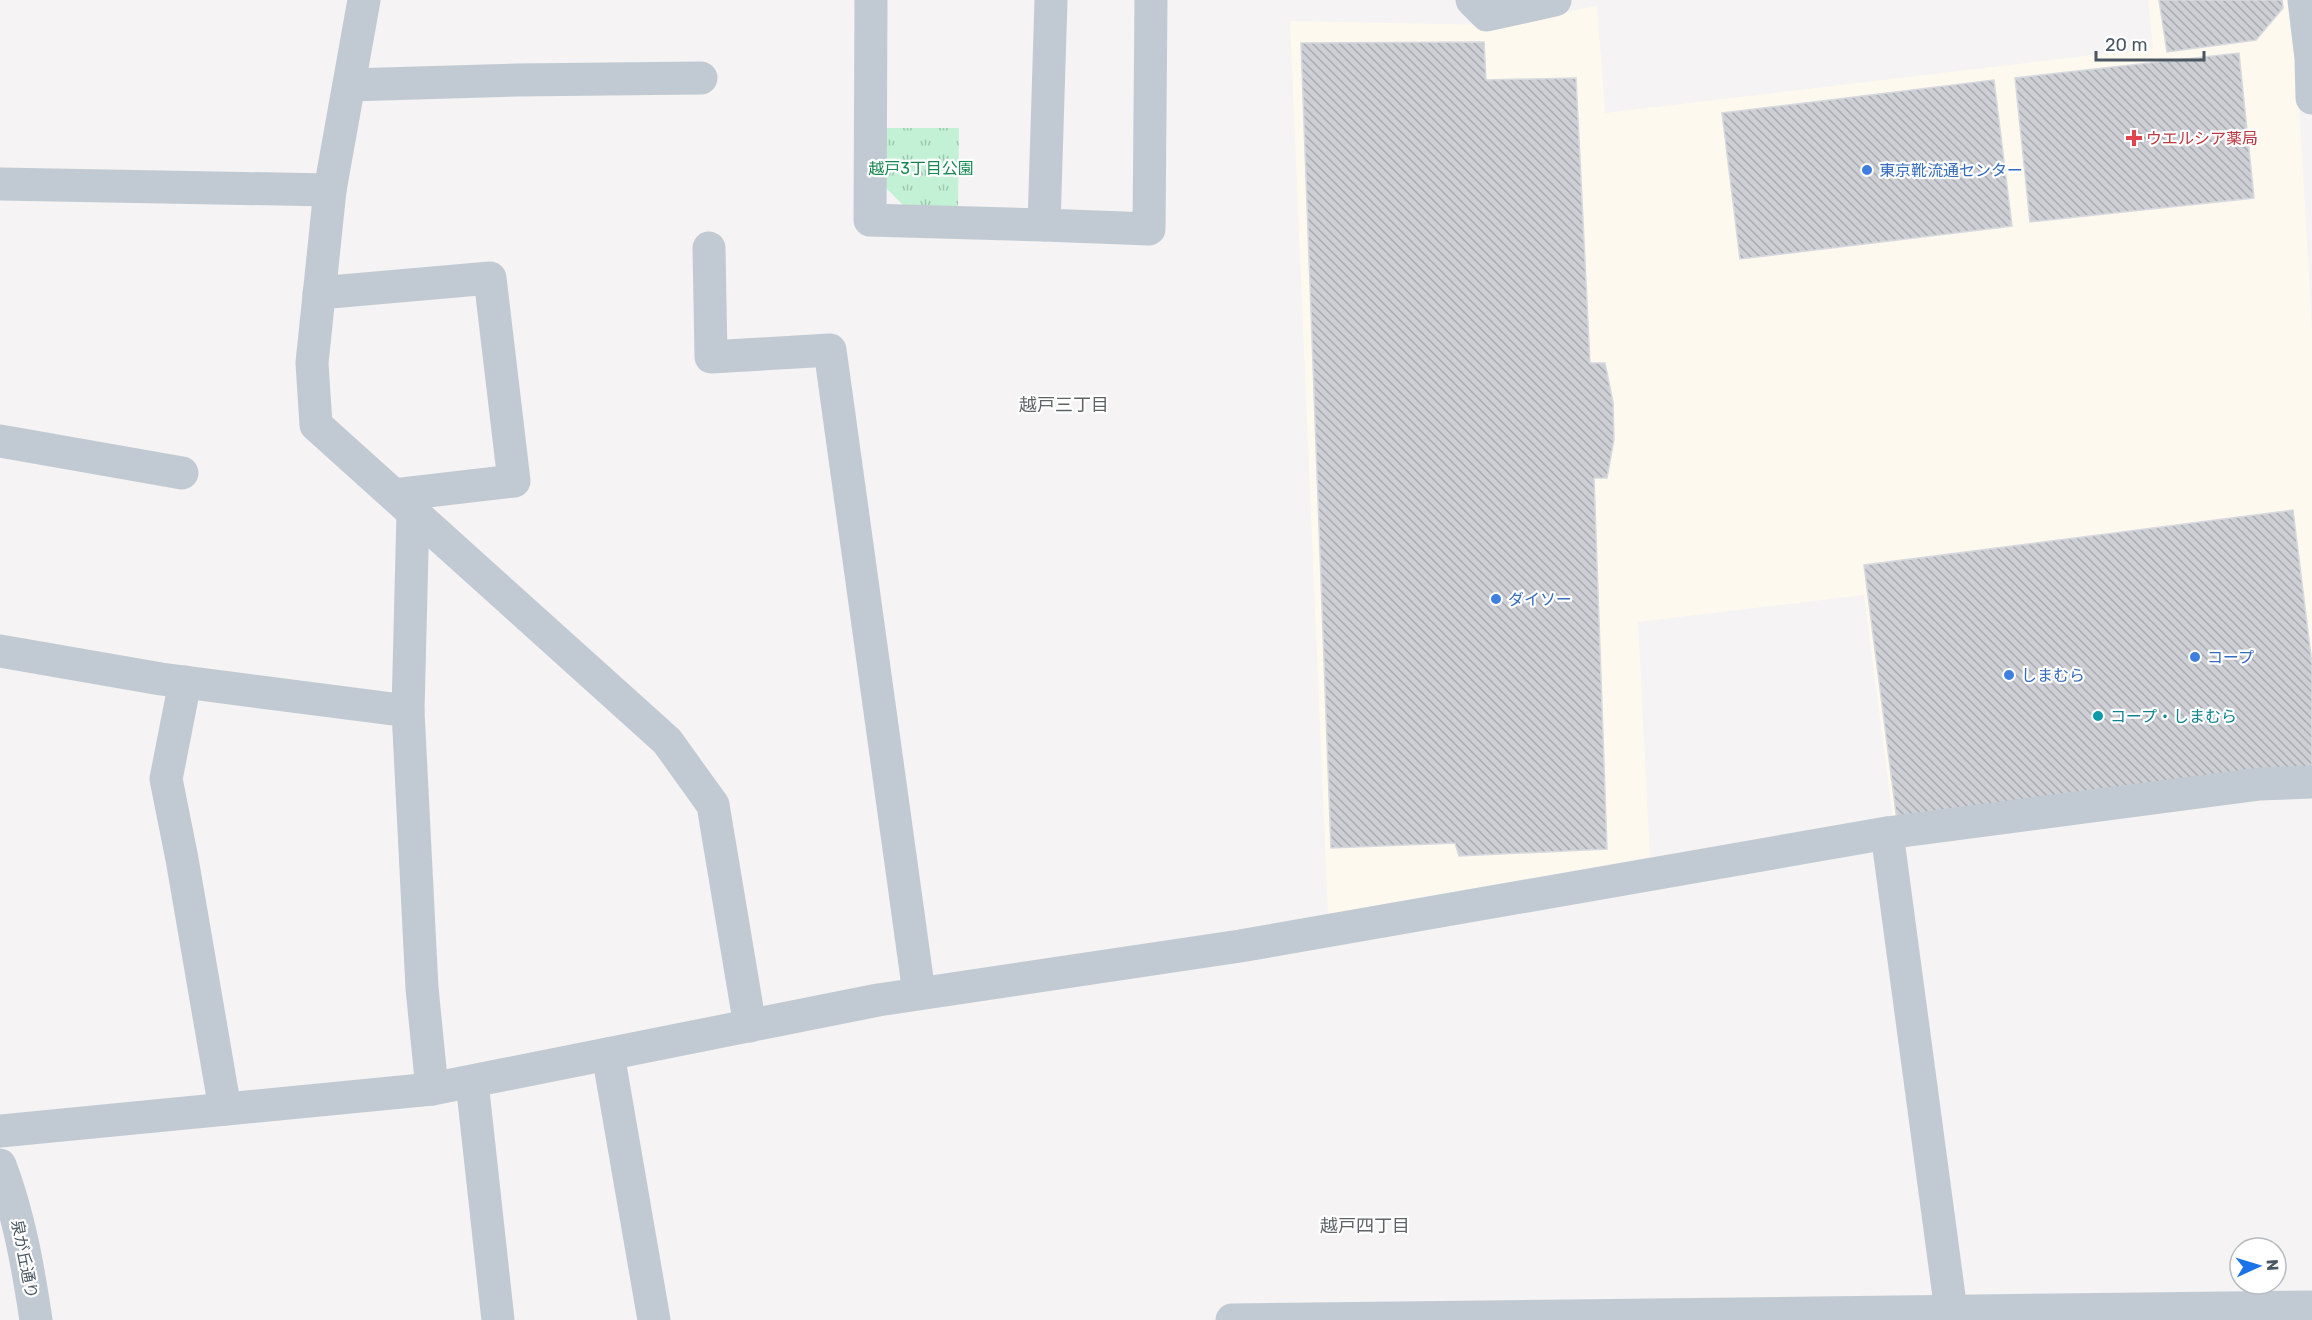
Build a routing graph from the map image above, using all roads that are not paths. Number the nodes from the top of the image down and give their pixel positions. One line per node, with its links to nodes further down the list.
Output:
1 (364, 0): 9 (street)
2 (871, 0): 13 (street)
3 (1051, 0): 13 (street)
4 (1151, 0): 13 (street)
5 (1472, 0): 6 (street)
6 (1555, 0)
7 (2304, 0): 10 (street)
8 (701, 78): 9 (street)
9 (349, 85): 12 (street)
10 (2312, 98)
11 (0, 184): 12 (street)
12 (330, 190): 15 (street)
13 (1044, 225)
14 (709, 248): 24 (street)
15 (319, 293): 18 (street); 18 (street)
16 (0, 441): 17 (street)
17 (182, 473)
18 (403, 503): 21 (street); 25 (street)
19 (0, 651): 20 (street)
20 (185, 682): 21 (street); 29 (street)
21 (408, 711): 28 (street)
22 (2312, 782): 23 (street)
23 (1887, 833): 24 (street); 33 (street)
24 (919, 993): 25 (street)
25 (750, 1026): 26 (street)
26 (608, 1054): 27 (street); 38 (street)
27 (472, 1082): 28 (street); 37 (street)
28 (432, 1089): 29 (street)
29 (225, 1109): 30 (street)
30 (0, 1131)
31 (0, 1165): 36 (street, 泉が丘通り)
32 (2312, 1307): 33 (street)
33 (1951, 1311): 34 (street)
34 (1915, 1316): 35 (street)
35 (1453, 1319): 39 (street)
36 (36, 1320)
37 (498, 1320)
38 (654, 1320)
39 (1232, 1320)

